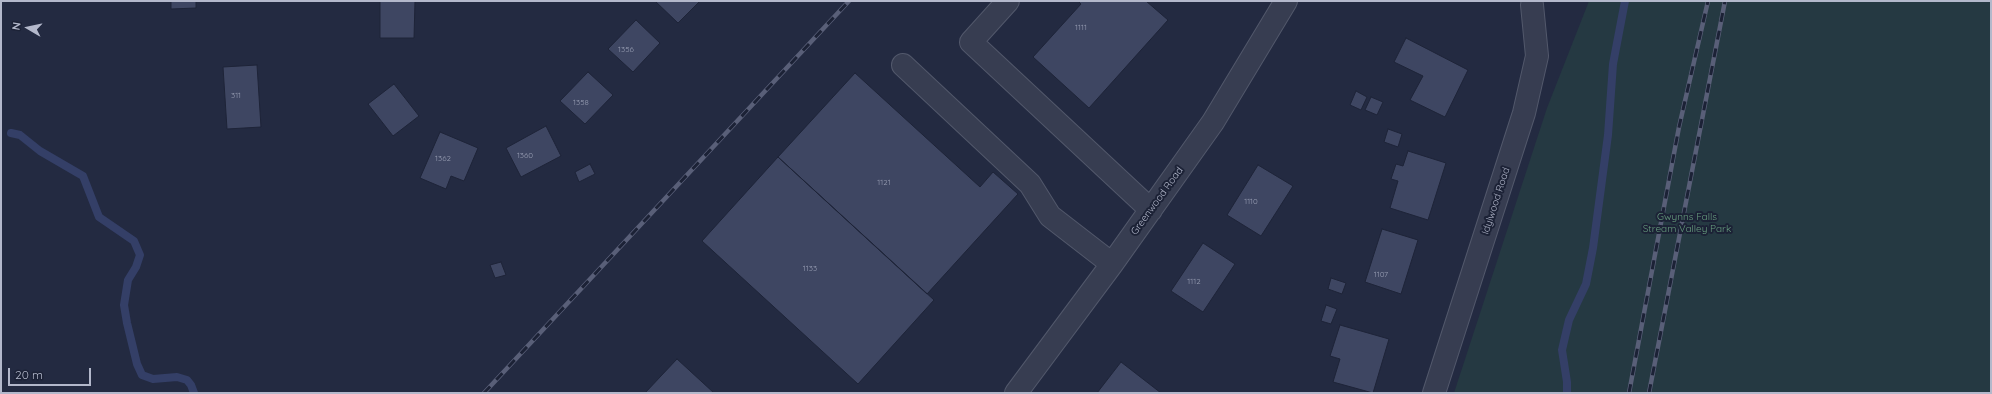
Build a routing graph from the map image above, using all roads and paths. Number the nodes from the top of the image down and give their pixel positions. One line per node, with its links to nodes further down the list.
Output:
1 (1008, 1): 5 (street)
2 (1286, 1): 5 (street, Greenwood Road)
3 (1532, 6): 8 (street, Idylwood Road)
4 (903, 65): 6 (street)
5 (1151, 210): 6 (street, Greenwood Road)
6 (1112, 264): 7 (street, Greenwood Road)
7 (1016, 393)
8 (1434, 393)

